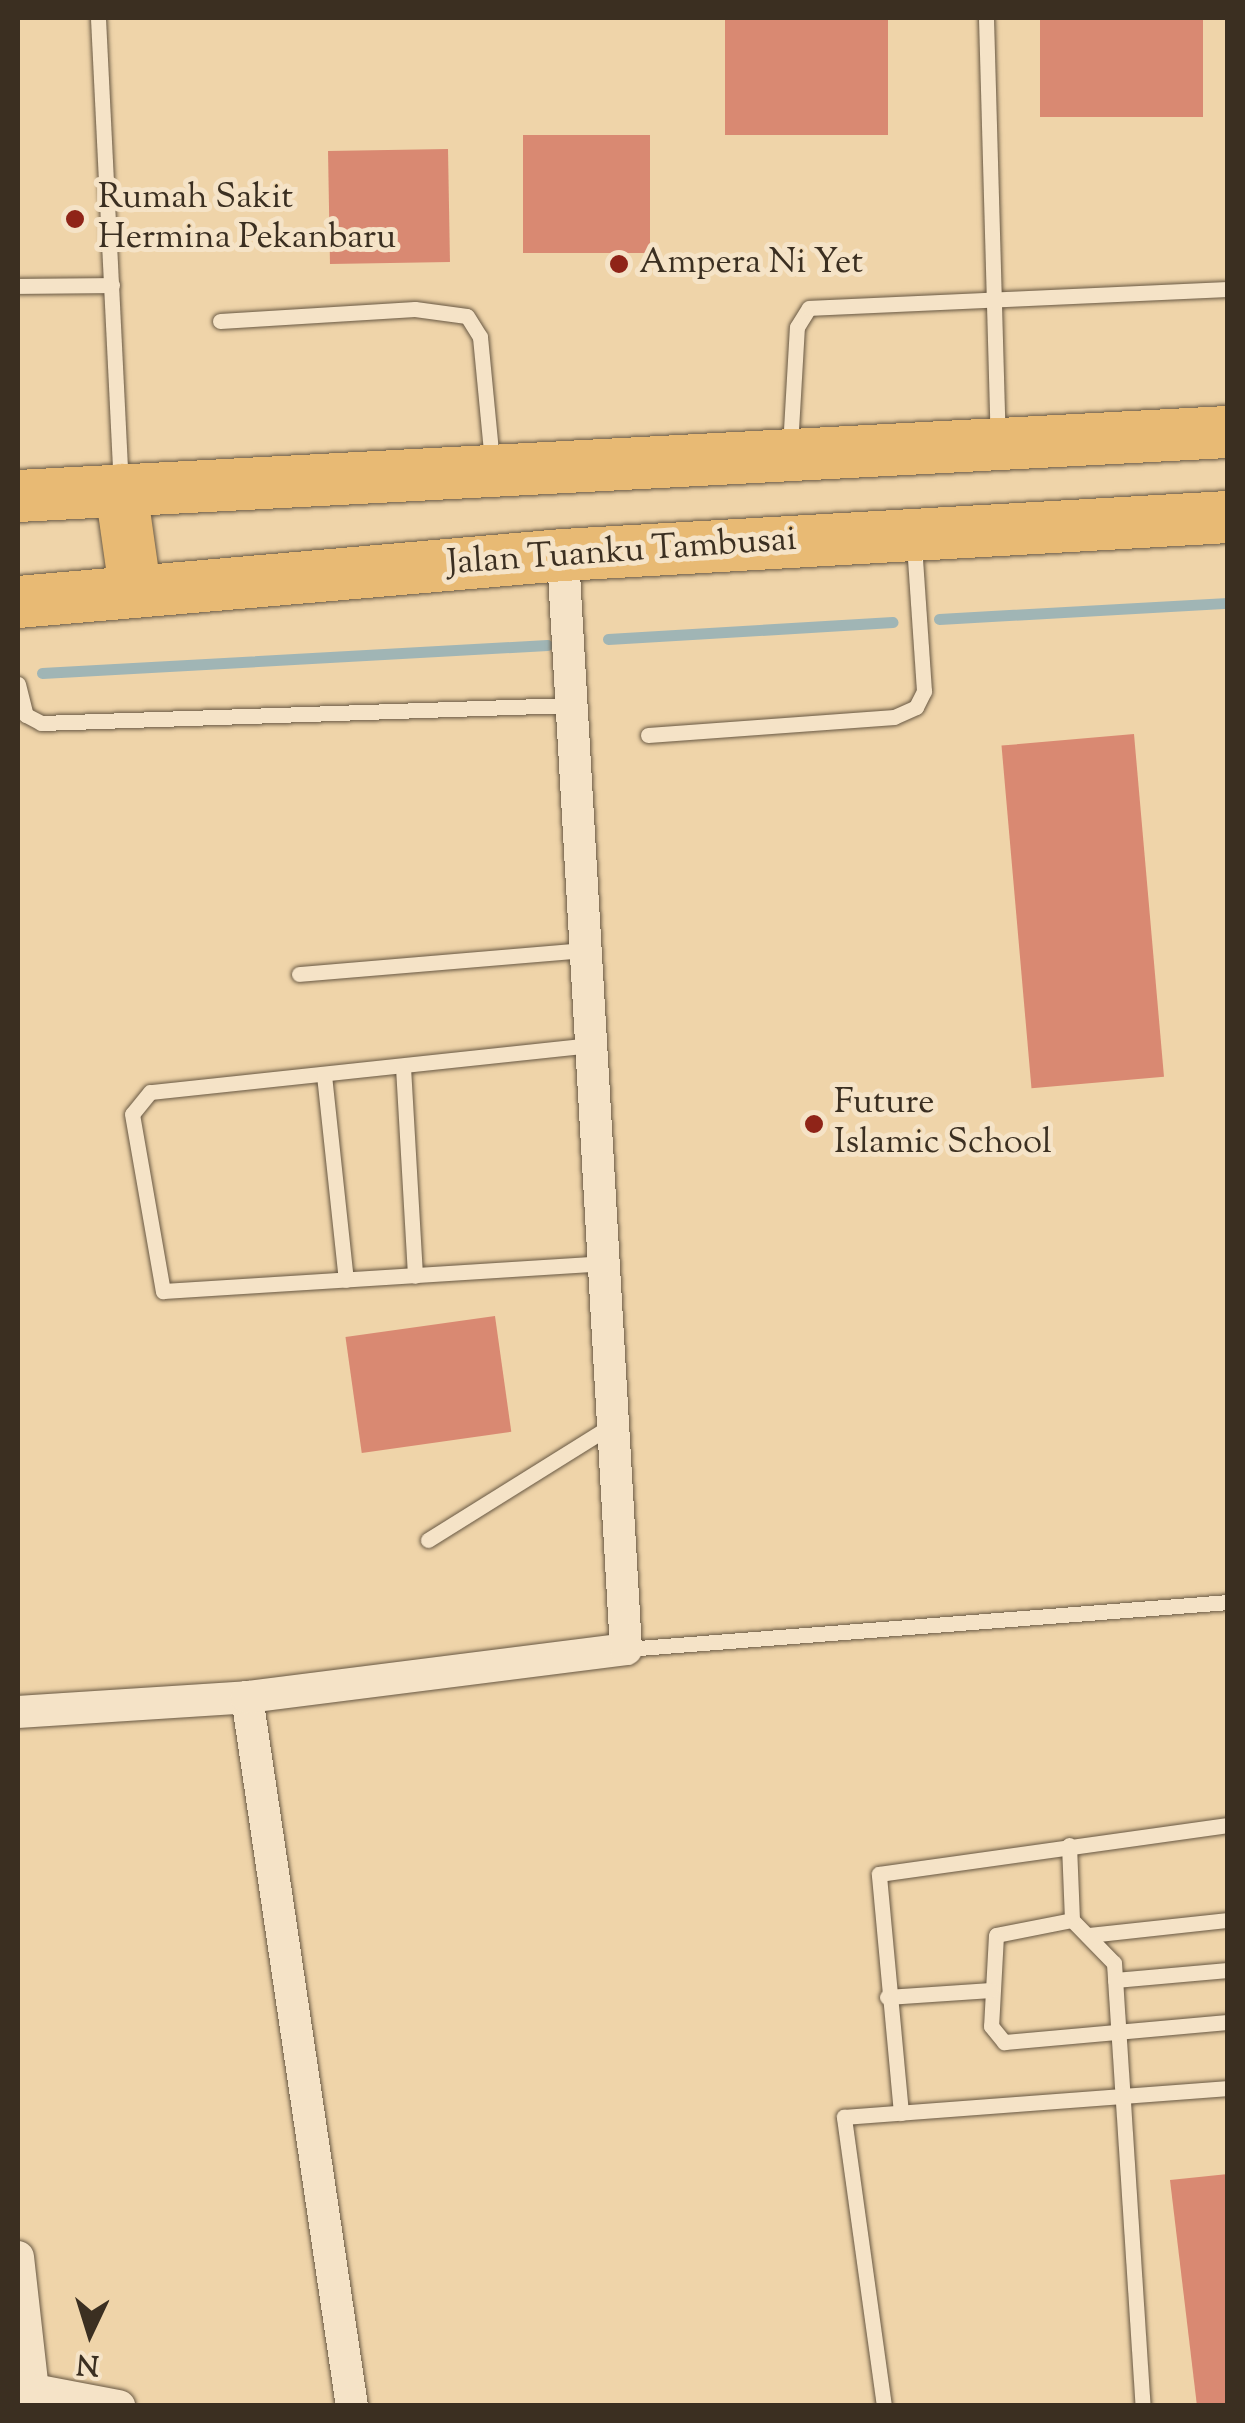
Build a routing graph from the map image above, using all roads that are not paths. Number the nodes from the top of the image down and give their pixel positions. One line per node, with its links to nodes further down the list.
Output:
1 (98, 18): 3 (lane)
2 (986, 18): 6 (lane)
3 (112, 285): 4 (lane); 12 (lane)
4 (18, 286)
5 (1226, 289): 6 (lane)
6 (994, 306): 9 (lane); 10 (lane)
7 (220, 321): 11 (lane)
8 (1228, 432): 9 (main road)
9 (998, 446): 10 (main road)
10 (790, 455): 11 (main road)
11 (492, 471): 12 (main road)
12 (122, 490): 13 (main road); 17 (main road)
13 (18, 496)
14 (1228, 517): 15 (main road, Jalan Tuanku Tambusai)
15 (913, 536): 16 (main road, Jalan Tuanku Tambusai); 21 (lane)
16 (563, 555): 17 (main road, Jalan Tuanku Tambusai); 20 (street)
17 (135, 588): 18 (main road, Jalan Tuanku Tambusai)
18 (18, 602)
19 (18, 684): 20 (lane)
20 (572, 705): 22 (street)
21 (648, 736)
22 (586, 950): 23 (lane); 24 (street)
23 (299, 974)
24 (591, 1045): 25 (lane); 27 (street)
25 (403, 1067): 26 (lane); 28 (lane)
26 (324, 1075): 29 (lane); 29 (lane)
27 (603, 1263): 28 (lane); 30 (street)
28 (415, 1276): 29 (lane)
29 (346, 1280)
30 (612, 1425): 31 (lane); 33 (street)
31 (428, 1540)
32 (1228, 1602): 33 (lane)
33 (626, 1649): 34 (street)
34 (246, 1697): 35 (street); 53 (street)
35 (18, 1712)
36 (1228, 1826): 37 (lane)
37 (1069, 1844): 38 (lane); 44 (lane)
38 (1072, 1920): 40 (lane); 43 (lane)
39 (1228, 1920): 40 (lane)
40 (1089, 1935): 42 (lane)
41 (1228, 1970): 42 (lane)
42 (1116, 1980): 46 (lane)
43 (990, 1990): 44 (lane); 46 (lane)
44 (887, 1997): 49 (lane)
45 (1228, 2022): 46 (lane)
46 (1122, 2032): 48 (lane)
47 (1228, 2088): 48 (lane)
48 (1124, 2098): 49 (lane); 55 (lane)
49 (900, 2113): 54 (lane)
50 (18, 2257): 51 (street)
51 (25, 2389): 52 (street)
52 (120, 2406)
53 (352, 2406)
54 (884, 2406)
55 (1143, 2406)

